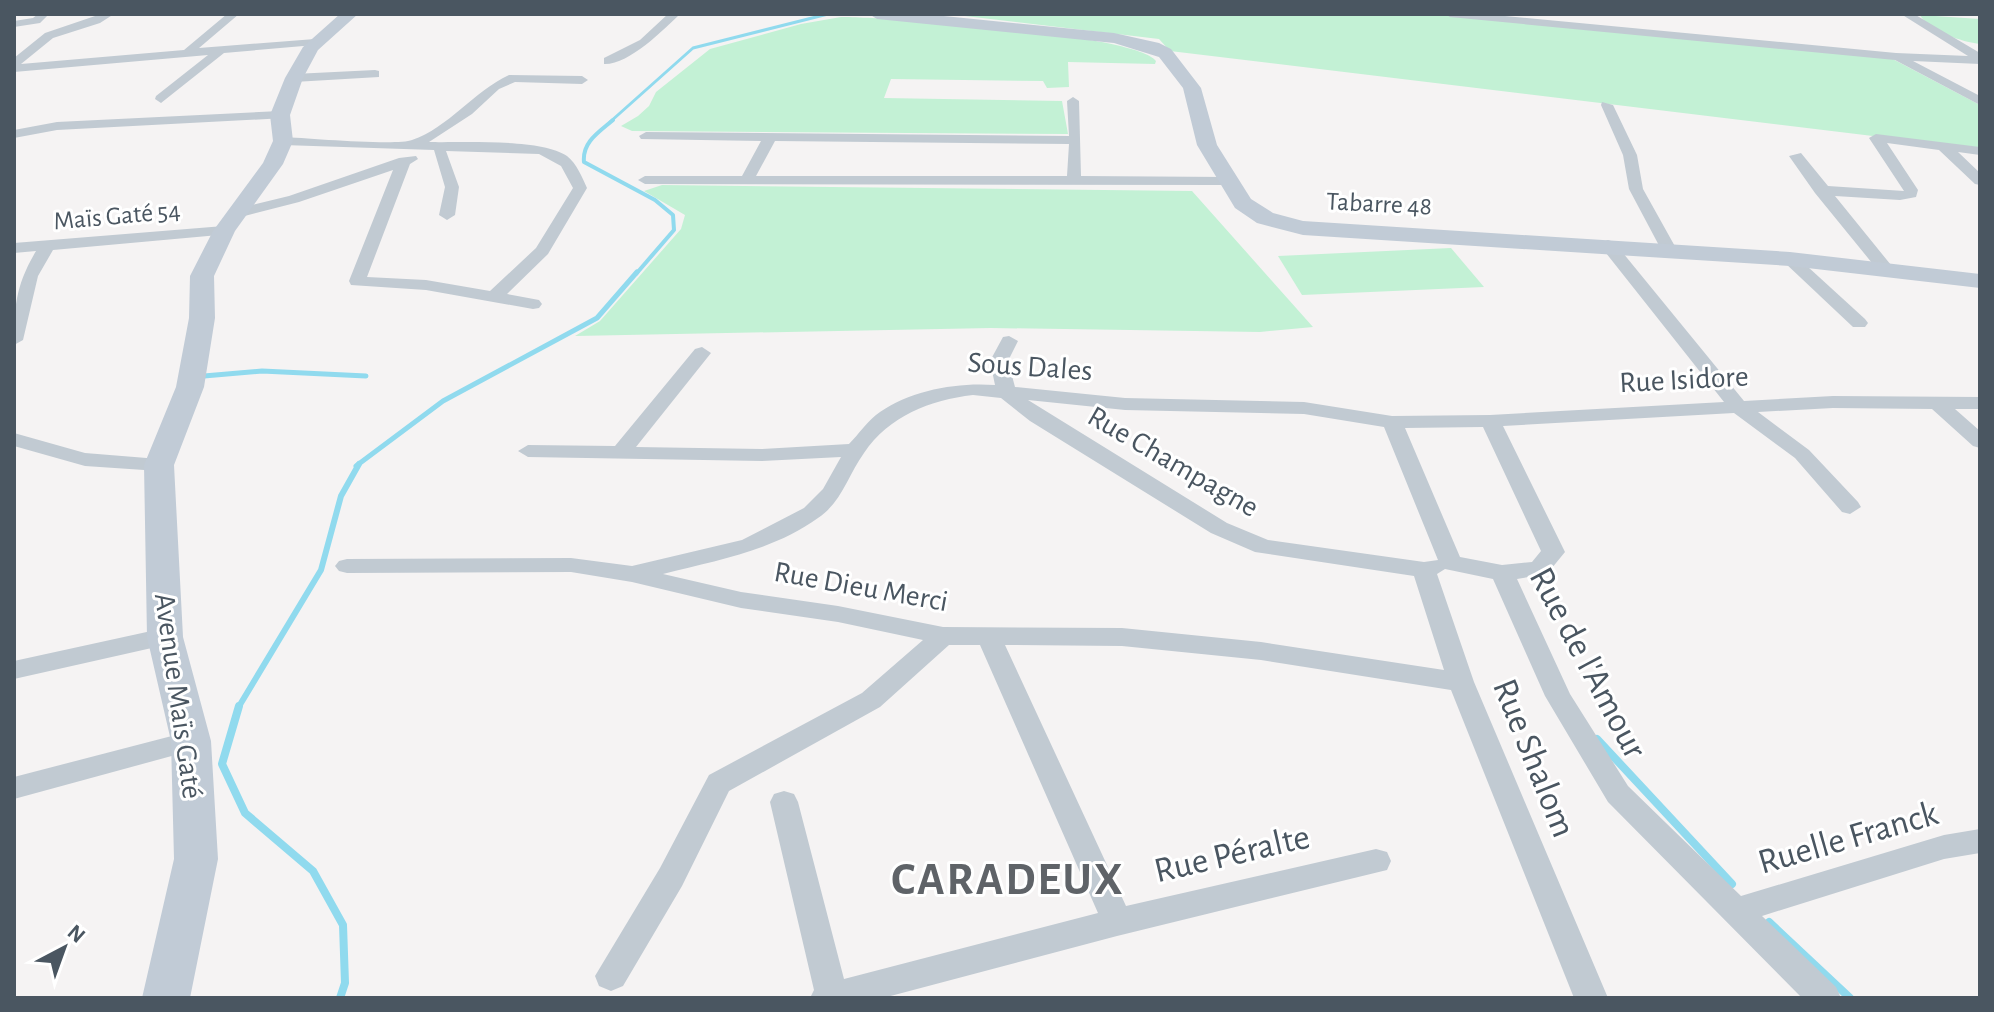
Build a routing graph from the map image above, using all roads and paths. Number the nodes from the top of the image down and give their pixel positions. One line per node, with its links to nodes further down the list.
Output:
1 (44, 14): 10 (street)
2 (109, 14): 13 (street)
3 (234, 14): 16 (street)
4 (350, 14): 12 (street)
5 (675, 14): 19 (street)
6 (877, 14): 43 (street, Tabarre 48)
7 (1450, 14): 11 (street)
8 (1622, 14): 11 (street)
9 (1906, 14): 18 (street)
10 (14, 24)
11 (1636, 32): 17 (street)
12 (315, 42): 15 (street); 22 (street)
13 (35, 45): 14 (street); 20 (street)
14 (14, 47)
15 (222, 49): 16 (street); 24 (street)
16 (188, 52): 20 (street)
17 (1896, 57): 18 (street); 26 (street)
18 (1980, 59)
19 (608, 61)
20 (14, 66)
21 (375, 74): 22 (street)
22 (294, 78): 28 (street)
23 (582, 80): 34 (street)
24 (161, 99)
25 (1073, 101): 32 (street)
26 (1980, 101)
27 (1607, 105): 51 (street)
28 (280, 115): 29 (street); 33 (street)
29 (14, 134)
30 (646, 136): 31 (street)
31 (770, 138): 32 (street); 40 (street)
32 (1076, 140): 42 (street)
33 (283, 141): 34 (street); 47 (street, Avenue Maïs Gaté)
34 (416, 144): 36 (street)
35 (1944, 147): 37 (street); 44 (street); 45 (street)
36 (444, 149): 39 (street, Maïs Gaté 54); 46 (street); 55 (street)
37 (1980, 151)
38 (1796, 156): 45 (street)
39 (404, 161): 47 (street, Maïs Gaté 54); 55 (street)
40 (747, 179): 41 (street); 42 (street)
41 (645, 180)
42 (1074, 180): 43 (street)
43 (1228, 181): 48 (street, Tabarre 48)
44 (1980, 181)
45 (1820, 190): 53 (street)
46 (447, 215)
47 (230, 222): 49 (street, Maïs Gaté 54); 72 (street, Avenue Maïs Gaté)
48 (1608, 245): 51 (street, Tabarre 48); 64 (street)
49 (47, 246): 50 (street, Maïs Gaté 54); 58 (street)
50 (14, 248)
51 (1669, 250): 52 (street, Tabarre 48)
52 (1790, 259): 53 (street, Tabarre 48); 57 (street)
53 (1887, 270): 54 (street, Tabarre 48)
54 (1980, 281)
55 (494, 297): 56 (street)
56 (533, 304)
57 (1859, 323)
58 (14, 340)
59 (1009, 341): 61 (street)
60 (702, 353): 71 (street)
61 (1006, 392): 66 (street, Sous Dales); 69 (street, Sous Dales); 75 (street, Rue Champagne)
62 (1935, 401): 63 (street, Rue Isidore); 64 (street, Rue Isidore); 68 (street)
63 (1980, 403)
64 (1738, 407): 65 (street, Rue Isidore); 73 (street)
65 (1490, 421): 66 (street, Rue Isidore); 76 (street)
66 (1392, 422): 75 (street)
67 (14, 439): 72 (street)
68 (1980, 442)
69 (855, 450): 71 (street); 77 (street, Sous Dales)
70 (528, 451): 71 (street)
71 (621, 452)
72 (159, 465): 80 (street, Avenue Maïs Gaté)
73 (1850, 507)
74 (347, 566): 77 (street, Rue Dieu Merci)
75 (1438, 567): 76 (street, Rue de l'Amour); 82 (street, Rue Shalom)
76 (1502, 573): 88 (street, Rue de l'Amour)
77 (632, 574): 79 (street, Rue Dieu Merci)
78 (988, 635): 79 (street, Rue Dieu Merci); 82 (street, Rue Dieu Merci); 89 (street)
79 (943, 636): 90 (street)
80 (165, 637): 81 (street); 83 (street, Avenue Maïs Gaté)
81 (14, 670)
82 (1461, 682): 93 (street, Rue Shalom)
83 (191, 741): 84 (street); 92 (street, Avenue Maïs Gaté)
84 (14, 788)
85 (784, 802): 91 (street)
86 (1980, 841): 88 (street, Ruelle Franck)
87 (1376, 861): 89 (street, Rue Péralte)
88 (1738, 910): 94 (street, Rue de l'Amour)
89 (1117, 922): 91 (street, Rue Péralte)
90 (611, 976)
91 (830, 997)
92 (166, 998)
93 (1591, 998)
94 (1824, 998)

